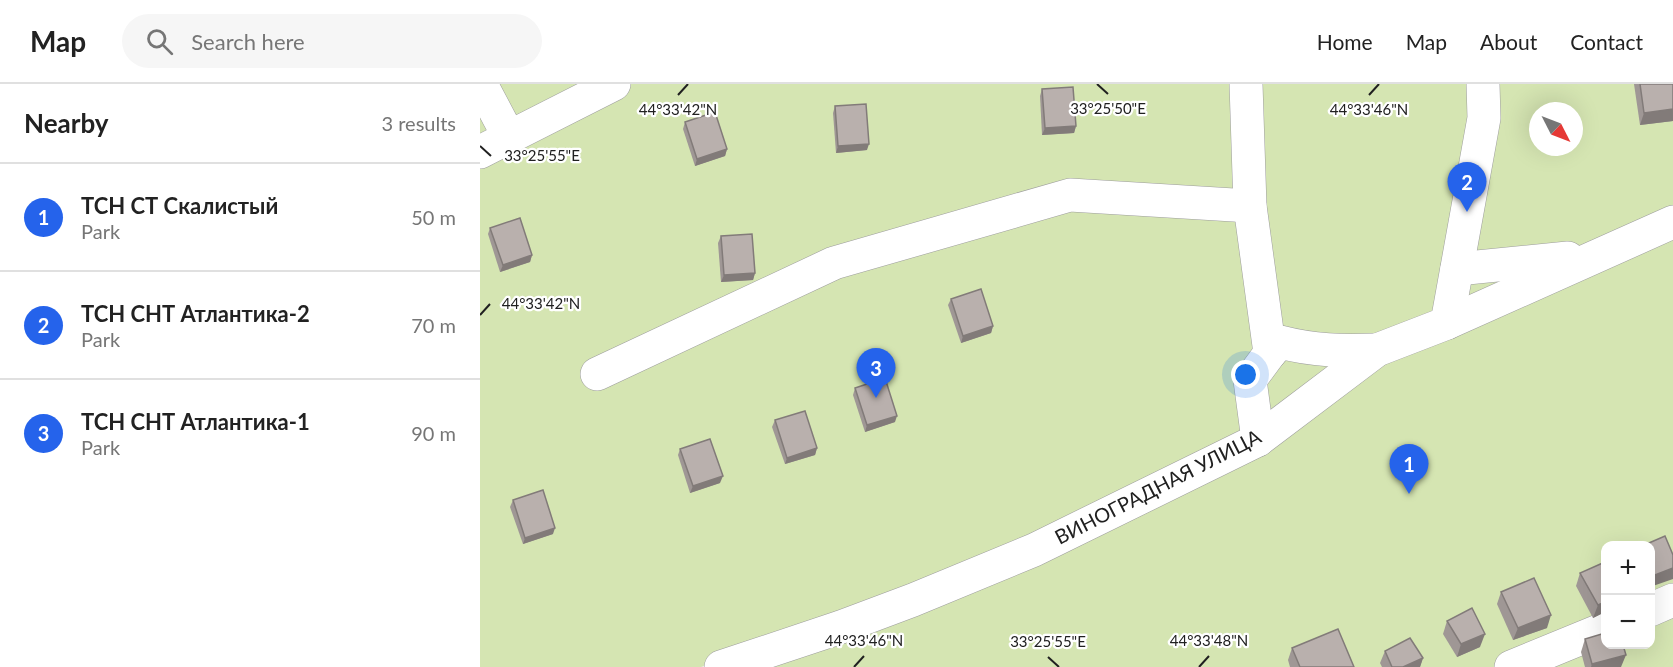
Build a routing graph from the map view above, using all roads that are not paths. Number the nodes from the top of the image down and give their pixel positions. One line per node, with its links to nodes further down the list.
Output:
1 (482, 84): 5 (lane)
2 (614, 84): 5 (lane)
3 (1246, 84): 7 (lane)
4 (1483, 84): 10 (lane)
5 (509, 137): 6 (lane)
6 (480, 152)
7 (1250, 206): 13 (lane); 14 (lane)
8 (1673, 222): 9 (lane, ВИНОГРАДНАЯ УЛИЦА)
9 (1597, 255): 10 (lane); 11 (lane, ВИНОГРАДНАЯ УЛИЦА)
10 (1457, 269): 11 (lane)
11 (1447, 323): 12 (lane, ВИНОГРАДНАЯ УЛИЦА)
12 (1377, 350): 13 (lane); 15 (lane, ВИНОГРАДНАЯ УЛИЦА)
13 (1270, 353): 15 (lane)
14 (597, 374)
15 (1258, 440): 19 (lane, ВИНОГРАДНАЯ УЛИЦА)
16 (1673, 600): 17 (lane)
17 (1655, 608)
18 (1587, 645): 20 (lane)
19 (720, 667)
20 (1511, 667)

